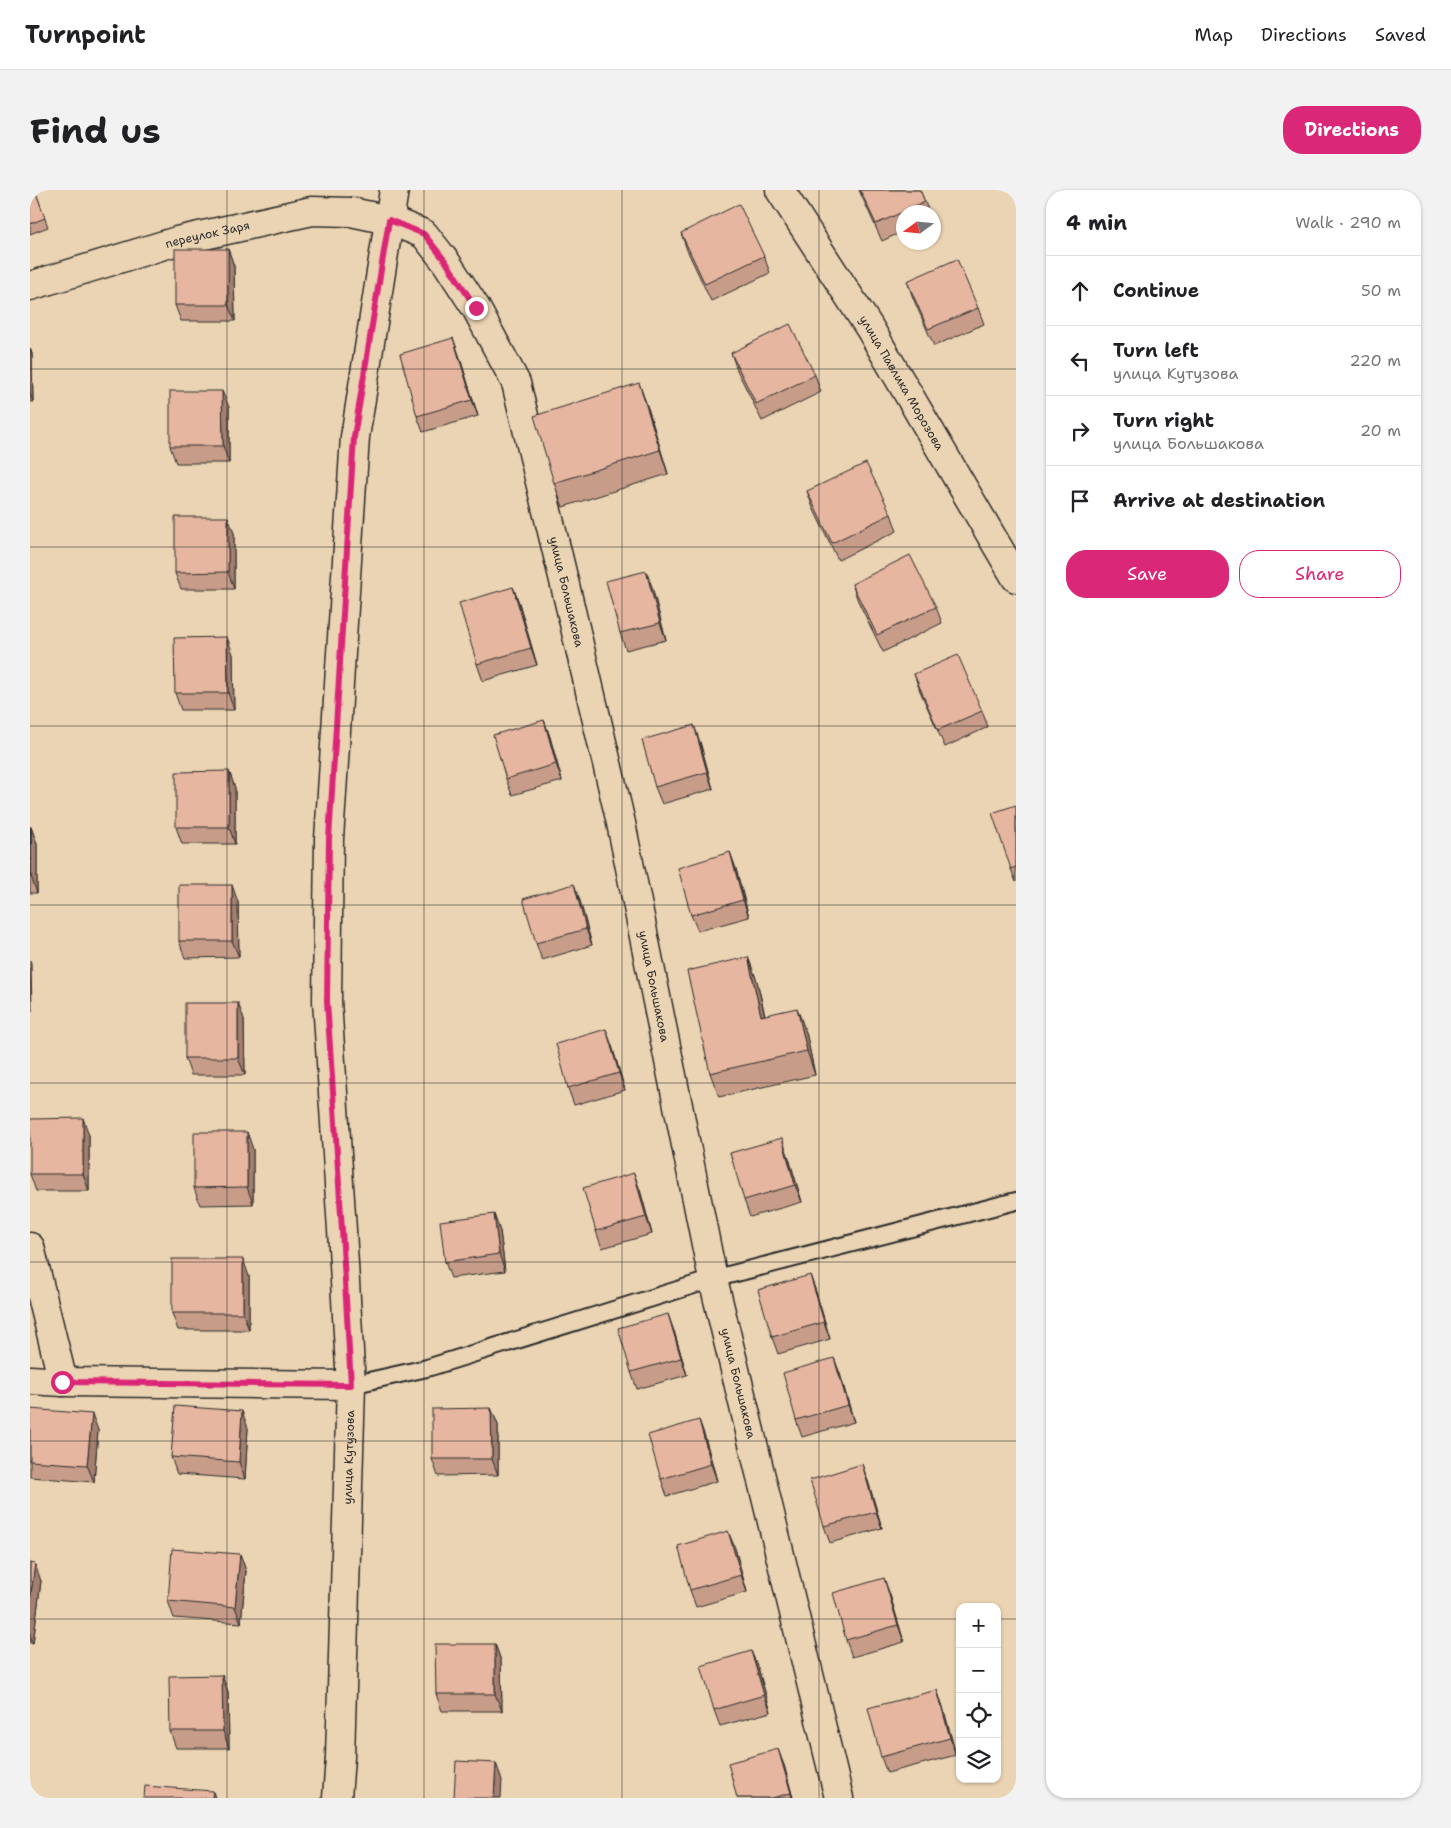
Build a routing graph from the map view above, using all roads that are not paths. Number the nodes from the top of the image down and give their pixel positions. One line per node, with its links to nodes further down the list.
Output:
1 (394, 190): 3 (street, улица Кутузова)
2 (780, 190): 5 (street, улица Павлика Морозова)
3 (389, 220): 4 (street, переулок Заря); 8 (street, улица Большакова); 11 (street, улица Кутузова)
4 (30, 286)
5 (1016, 578)
6 (1016, 1201): 8 (lane)
7 (30, 1247): 10 (street)
8 (713, 1278): 11 (lane); 13 (street, улица Большакова)
9 (30, 1380): 10 (street)
10 (62, 1382): 11 (street)
11 (351, 1385): 12 (street, улица Кутузова)
12 (337, 1798)
13 (839, 1798)

